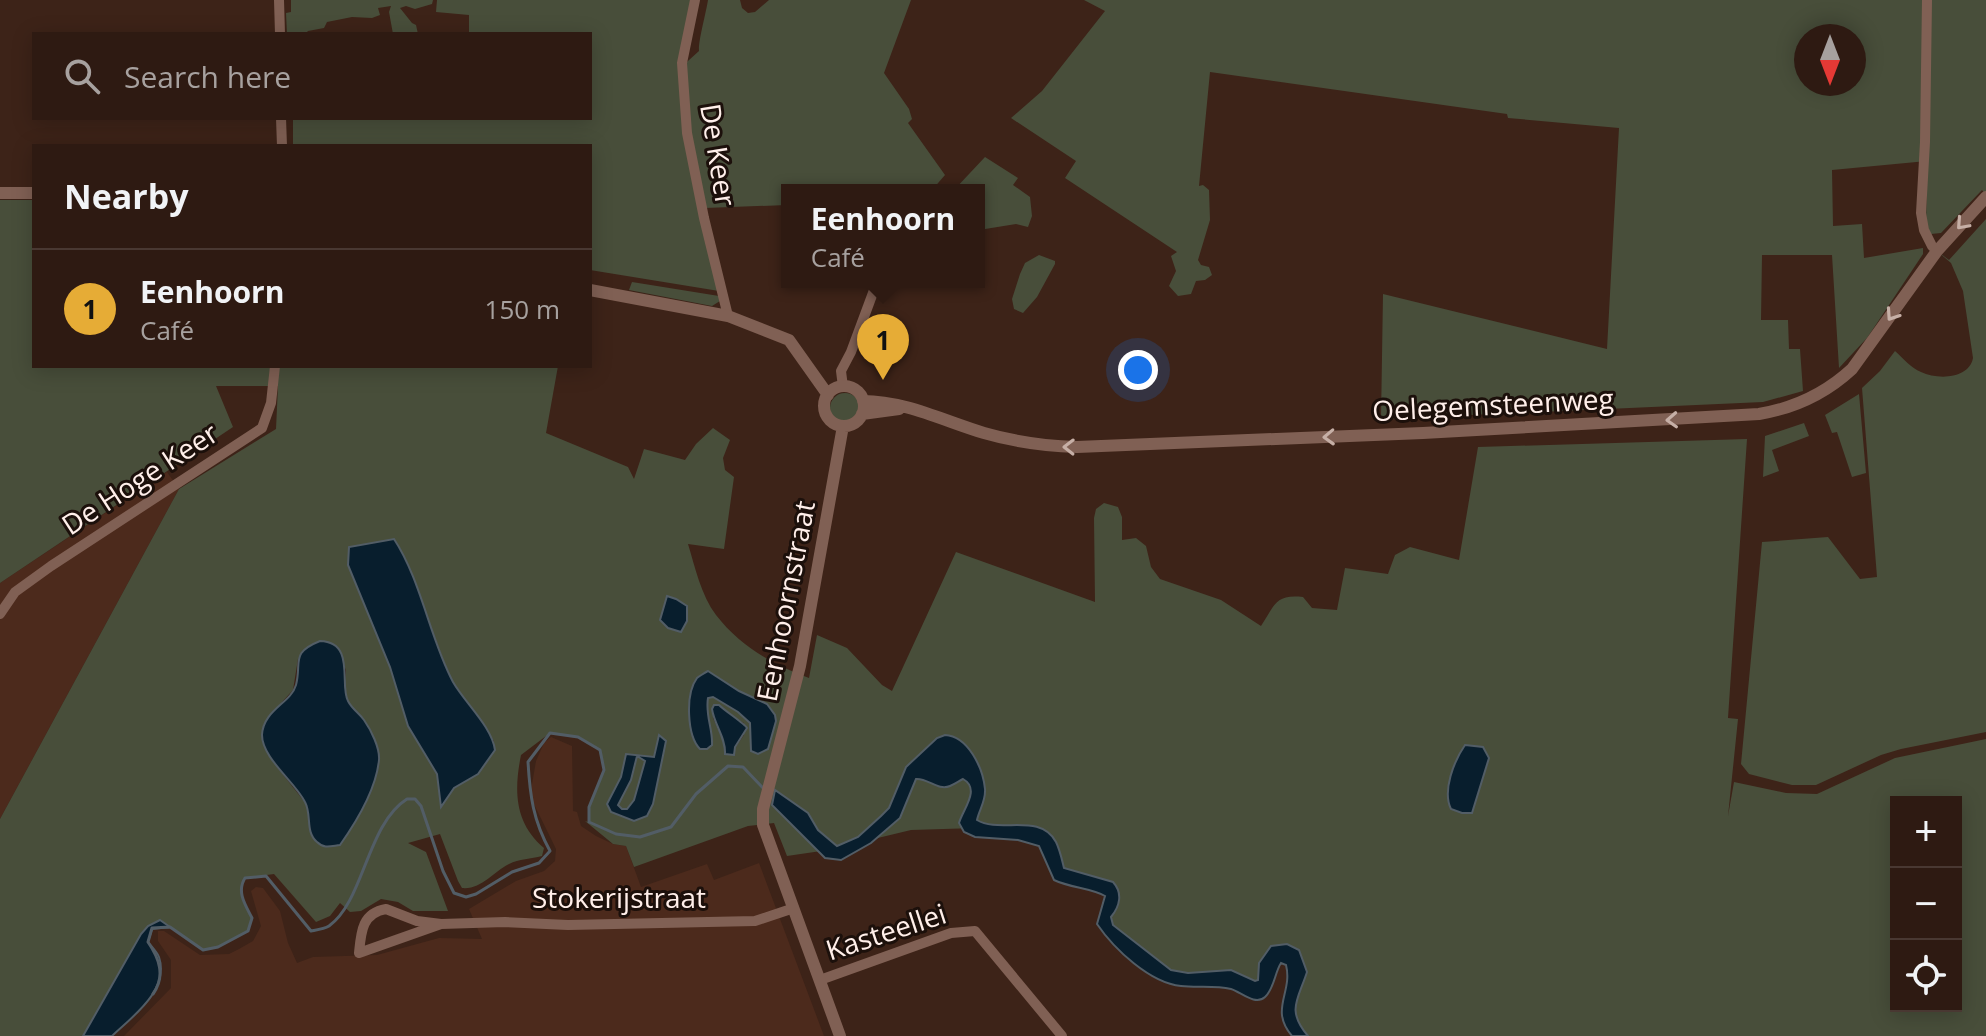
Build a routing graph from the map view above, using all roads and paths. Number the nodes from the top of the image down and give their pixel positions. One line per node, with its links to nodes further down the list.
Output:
1 (279, 0): 4 (street)
2 (695, 0): 13 (street, De Keer)
3 (1927, 0): 10 (street)
4 (280, 32)
5 (281, 120): 6 (street)
6 (282, 144)
7 (0, 193): 8 (street)
8 (32, 193)
9 (1986, 197): 10 (street, Oelegemsteenweg, one-way to 10)
10 (1937, 251): 16 (street, Oelegemsteenweg, one-way to 16)
11 (875, 288): 15 (street)
12 (592, 290): 13 (street)
13 (728, 316): 15 (street)
14 (275, 368): 18 (street, De Hoge Keer)
15 (836, 390): 16 (street); 17 (street)
16 (863, 408): 17 (street)
17 (843, 426): 19 (street, Eenhoornstraat)
18 (0, 614)
19 (794, 908): 20 (street, Stokerijstraat); 21 (street)
20 (441, 924): 20 (street, Stokerijstraat)
21 (820, 980): 22 (street); 23 (street, Kasteellei)
22 (840, 1036)
23 (1062, 1036)

